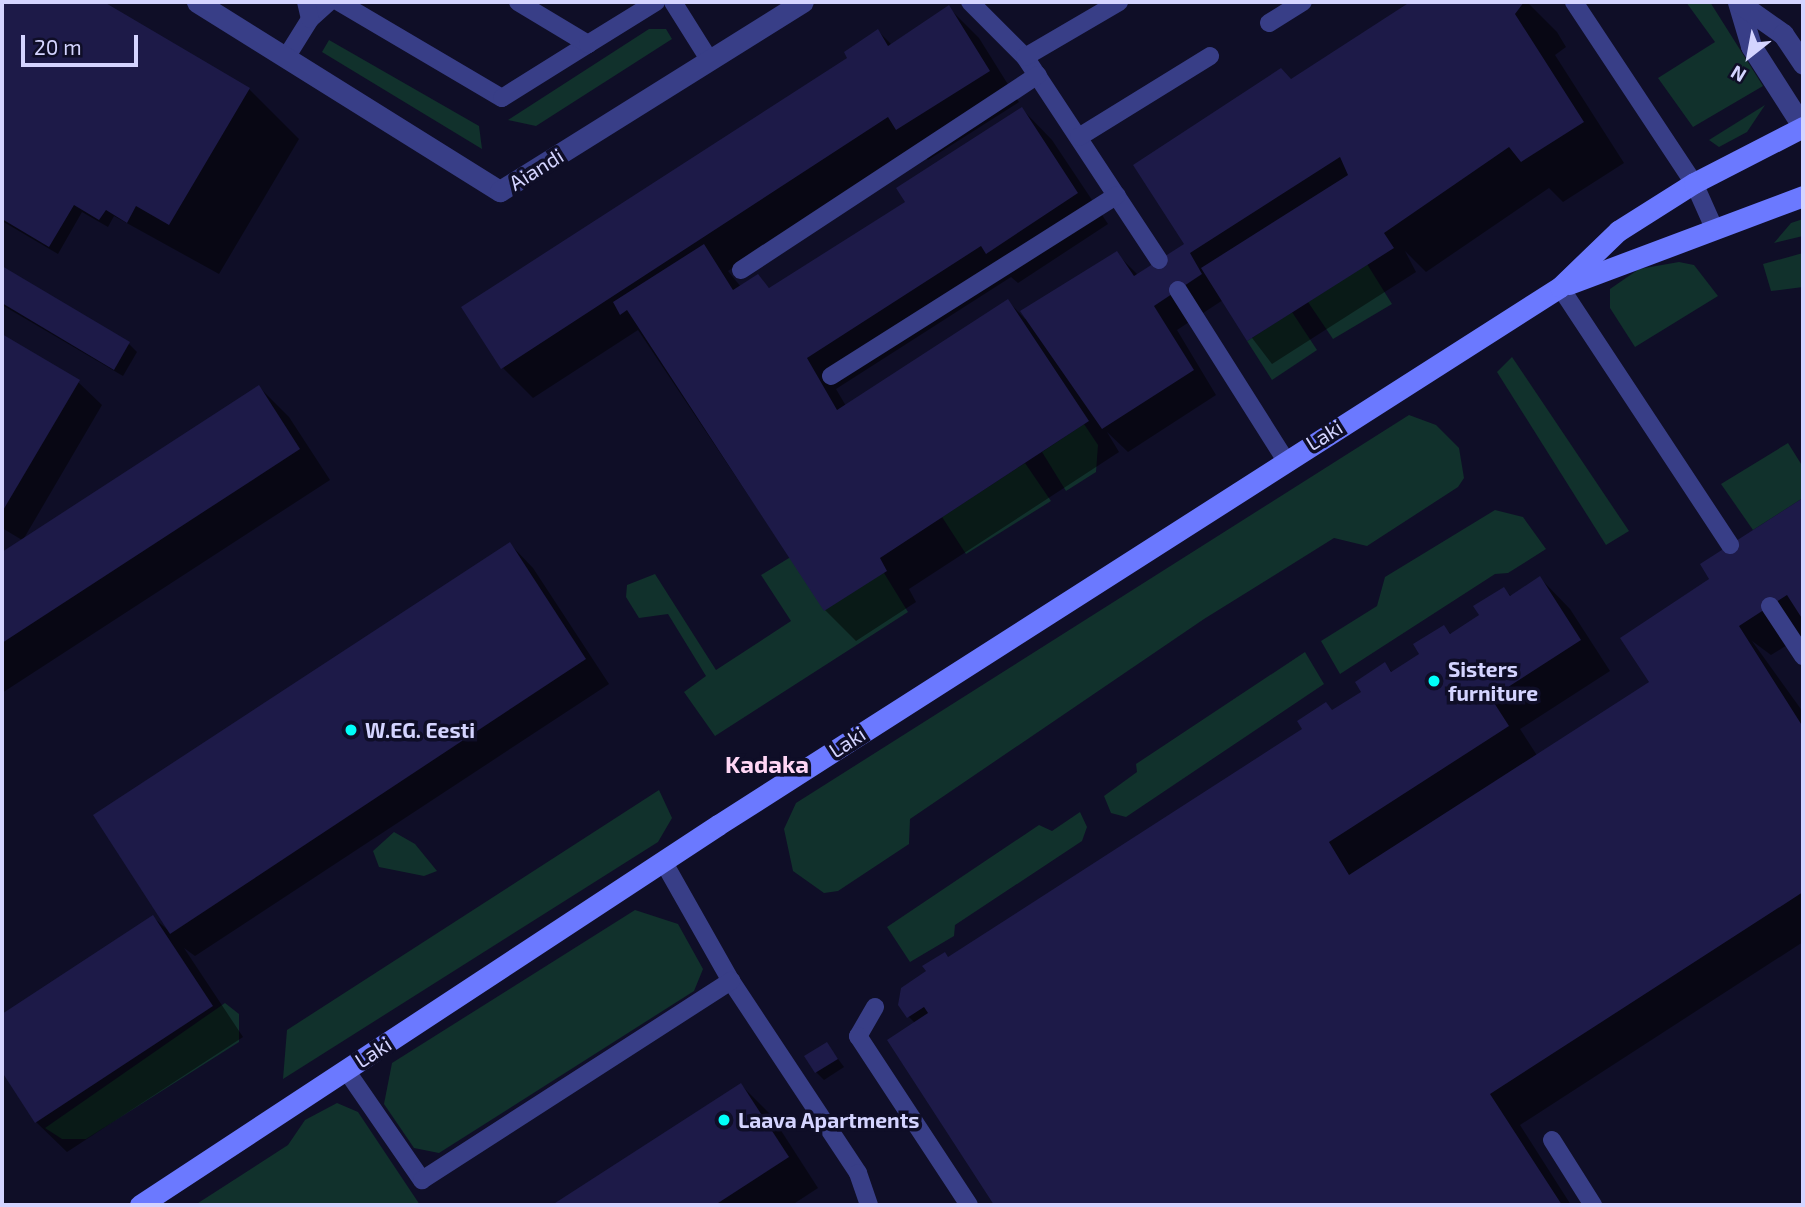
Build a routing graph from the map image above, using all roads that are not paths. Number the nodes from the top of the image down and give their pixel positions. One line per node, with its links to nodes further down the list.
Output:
1 (197, 2): 16 (street, Aiandi)
2 (330, 2): 13 (lane)
3 (339, 2): 15 (lane)
4 (518, 2): 15 (lane)
5 (656, 2): 15 (lane)
6 (673, 2): 19 (lane)
7 (803, 2): 19 (street, Aiandi)
8 (970, 2): 18 (lane)
9 (1119, 2): 18 (lane)
10 (1303, 2): 14 (lane)
11 (1574, 2): 24 (lane)
12 (1738, 2): 20 (street); 22 (street)
13 (308, 10): 16 (lane)
14 (1269, 23)
15 (588, 44)
16 (287, 56): 19 (street, Aiandi)
17 (1210, 56): 23 (lane)
18 (1025, 57): 21 (lane)
19 (710, 61)
20 (1803, 64)
21 (1038, 75): 23 (lane); 29 (lane)
22 (1803, 127): 24 (street, Laki)
23 (1079, 136): 25 (lane)
24 (1694, 183): 27 (lane); 30 (street, Laki)
25 (1117, 195): 28 (lane); 32 (lane)
26 (1803, 196): 27 (street, Laki)
27 (1714, 228): 30 (street, Laki)
28 (1159, 260)
29 (741, 270)
30 (1560, 287): 33 (street, Laki); 34 (lane)
31 (1178, 290): 33 (lane)
32 (831, 376)
33 (1285, 459): 37 (street, Laki)
34 (1730, 545)
35 (1770, 606): 36 (lane)
36 (1803, 656)
37 (663, 860): 38 (lane); 40 (street, Laki)
38 (731, 981): 40 (lane); 43 (lane)
39 (875, 1007): 44 (lane)
40 (346, 1070): 42 (street, Laki)
41 (1552, 1140): 45 (lane)
42 (140, 1205)
43 (869, 1205)
44 (969, 1205)
45 (1593, 1205)

